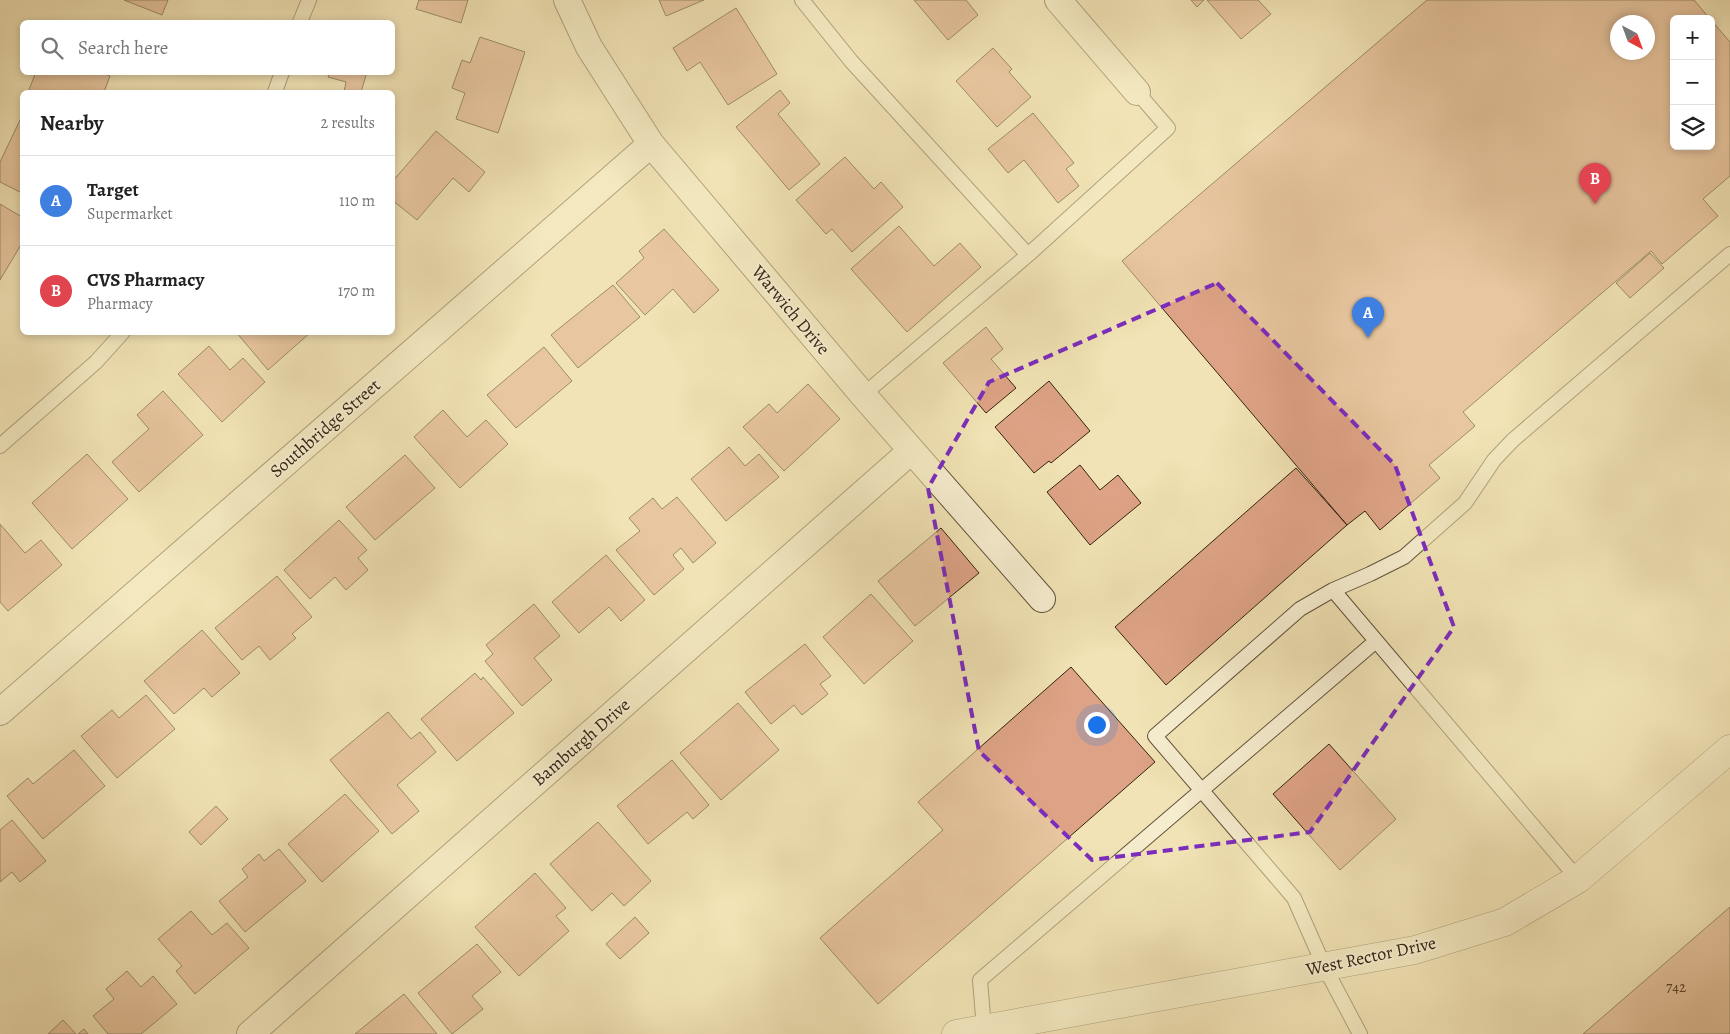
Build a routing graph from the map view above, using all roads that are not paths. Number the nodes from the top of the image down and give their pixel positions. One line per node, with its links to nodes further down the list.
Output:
1 (308, 0): 5 (lane)
2 (567, 0): 9 (street, Warwich Drive)
3 (802, 0): 11 (lane)
4 (1058, 0): 8 (street)
5 (301, 20)
6 (281, 75): 7 (lane)
7 (276, 90)
8 (1137, 92): 11 (lane)
9 (651, 144): 13 (street, Warwich Drive); 19 (street, Southbridge Street)
10 (1730, 254): 16 (lane)
11 (1028, 255): 13 (lane)
12 (120, 335): 14 (lane)
13 (863, 395): 15 (street, Warwich Drive)
14 (0, 446)
15 (911, 451): 17 (street, Warwich Drive); 25 (street, Bamburgh Drive)
16 (1333, 590): 18 (lane); 21 (lane)
17 (1042, 599)
18 (1376, 641): 21 (lane); 22 (lane)
19 (0, 712)
20 (1730, 749): 22 (street, West Rector Drive)
21 (1202, 791): 23 (lane); 24 (lane)
22 (1578, 879): 23 (street, West Rector Drive)
23 (1324, 966): 24 (street, West Rector Drive); 27 (lane)
24 (984, 1029): 26 (street, West Rector Drive)
25 (250, 1034)
26 (956, 1034)
27 (1360, 1034)

